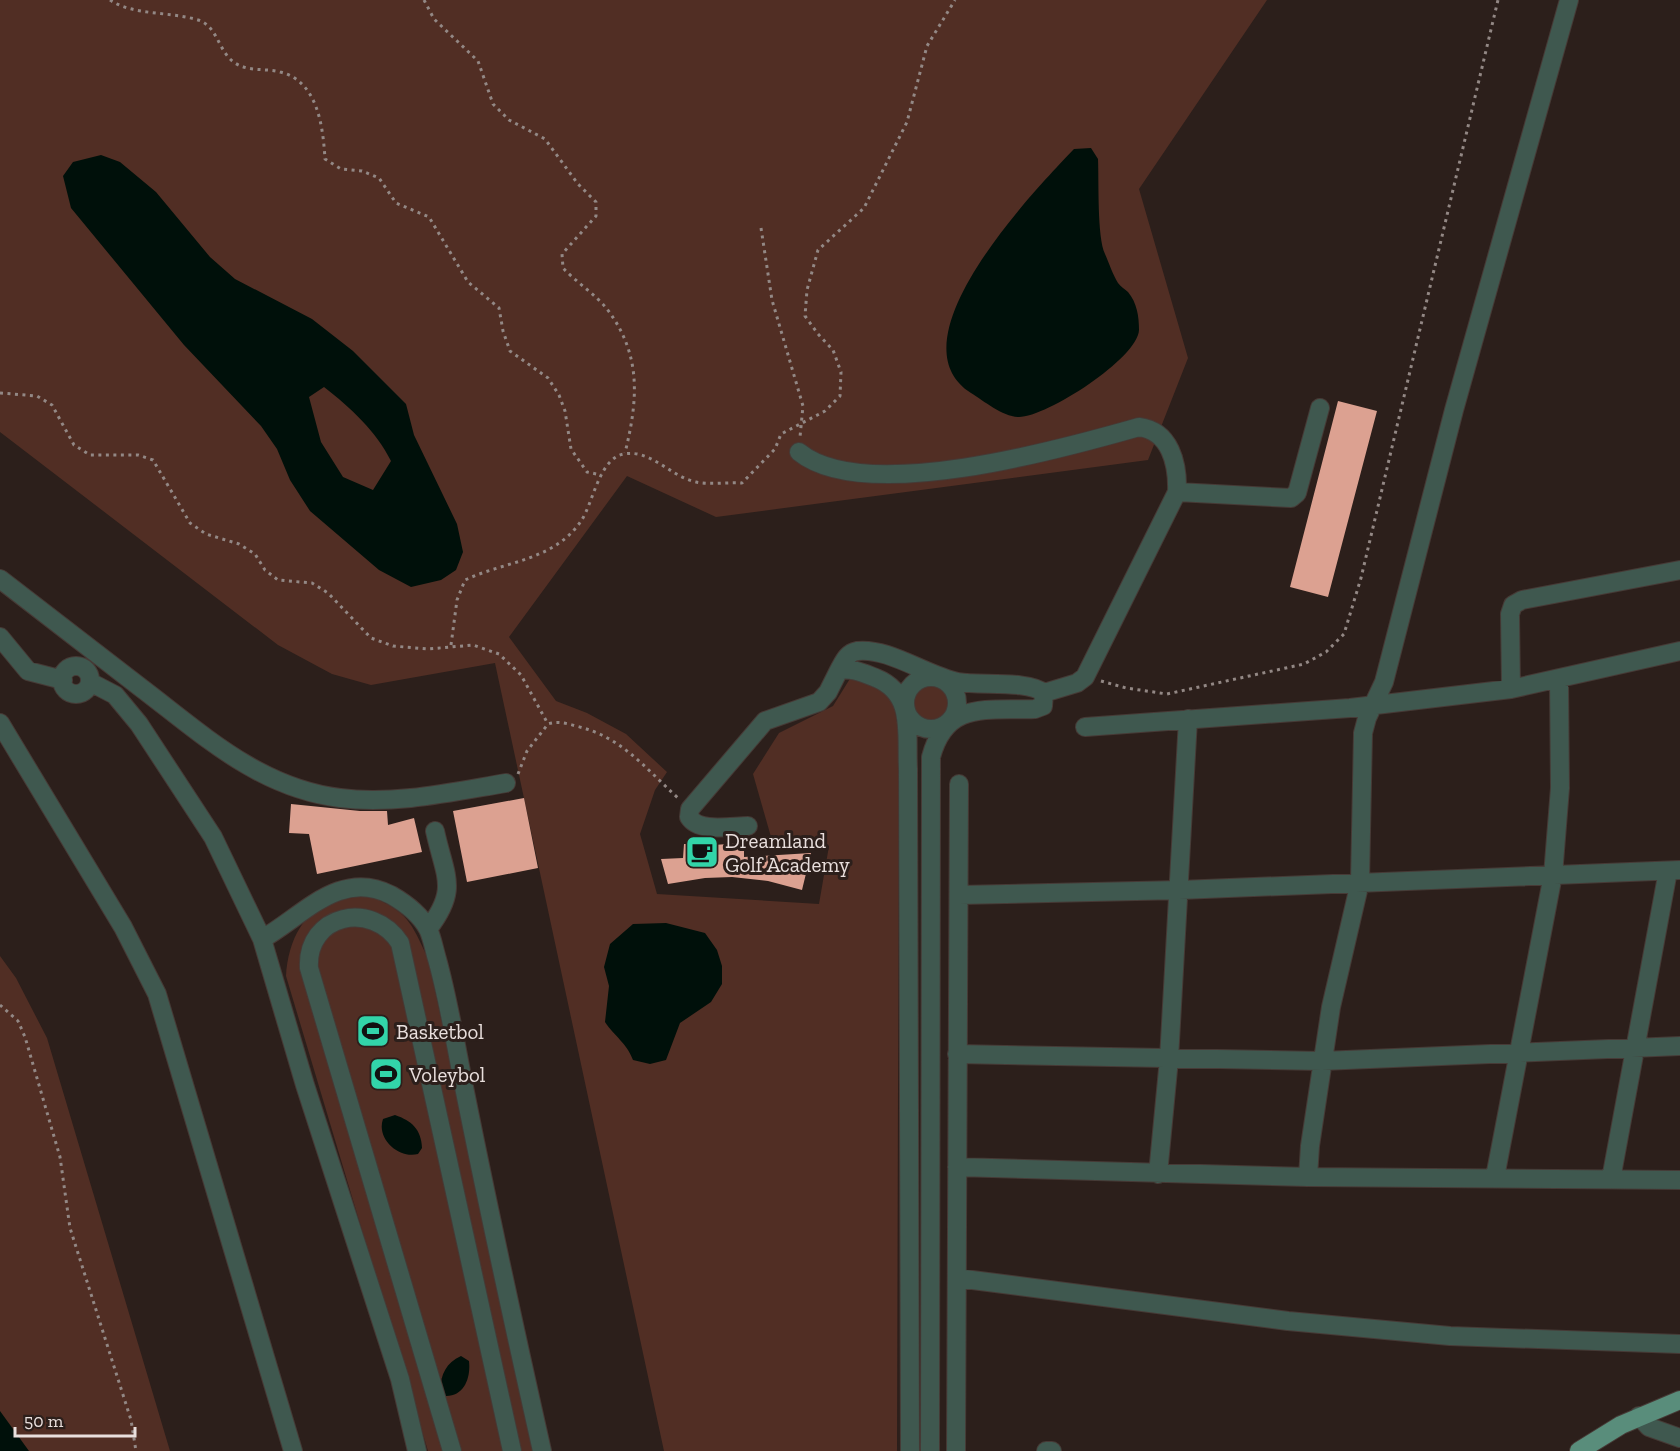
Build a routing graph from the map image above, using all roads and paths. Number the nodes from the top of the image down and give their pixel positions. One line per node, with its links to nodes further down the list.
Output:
1 (110, 0): 12 (path)
2 (424, 0): 11 (path)
3 (954, 0): 9 (path)
4 (1498, 0): 20 (path)
5 (1569, 0): 26 (street)
6 (761, 228): 9 (path)
7 (0, 393): 17 (path)
8 (1320, 408): 13 (street)
9 (801, 423): 10 (path); 11 (path)
10 (799, 452): 13 (street)
11 (625, 453): 12 (path)
12 (601, 475): 17 (path)
13 (1177, 492): 20 (street)
14 (1680, 570): 23 (street)
15 (0, 579): 32 (street)
16 (0, 637): 43 (street)
17 (451, 645): 30 (path)
18 (1680, 651): 22 (street)
19 (839, 670): 21 (street); 25 (street); 34 (street)
20 (1085, 677): 24 (street)
21 (940, 678): 24 (street); 25 (street); 28 (street)
22 (1559, 679): 23 (street); 38 (street)
23 (1511, 689): 26 (street)
24 (1044, 693): 28 (street)
25 (905, 705): 28 (street); 68 (street)
26 (1375, 705): 27 (street); 39 (street)
27 (1188, 719): 31 (street); 40 (street)
28 (948, 722): 69 (street)
29 (0, 723): 63 (street)
30 (548, 724): 32 (path); 34 (path)
31 (1085, 727)
32 (512, 781)
33 (959, 784): 41 (street)
34 (690, 809): 35 (street)
35 (748, 826)
36 (435, 831): 42 (street)
37 (1674, 870): 38 (street); 46 (street)
38 (1553, 875): 39 (street); 47 (street)
39 (1360, 882): 40 (street); 50 (street)
40 (1180, 890): 41 (street); 49 (street)
41 (959, 895): 48 (street)
42 (428, 929): 43 (street); 67 (street)
43 (262, 939): 64 (street)
44 (0, 1005): 62 (path)
45 (1680, 1046): 46 (street)
46 (1637, 1048): 47 (street); 55 (street)
47 (1519, 1053): 50 (street); 54 (street)
48 (957, 1054): 49 (street); 51 (street)
49 (1169, 1059): 50 (street); 52 (street)
50 (1322, 1061): 53 (street)
51 (957, 1167): 52 (street); 57 (street)
52 (1158, 1173): 53 (street)
53 (1308, 1177): 54 (street)
54 (1495, 1177): 55 (street)
55 (1611, 1179): 56 (street)
56 (1680, 1180)
57 (957, 1278): 58 (street); 70 (street)
58 (1680, 1344)
59 (1680, 1400): 60 (main road)
60 (1640, 1416): 61 (street); 73 (main road)
61 (1680, 1438)
62 (136, 1451)
63 (293, 1451)
64 (417, 1451)
65 (452, 1451): 66 (street)
66 (512, 1451)
67 (542, 1451)
68 (910, 1451)
69 (930, 1451)
70 (956, 1451)
71 (1046, 1451): 72 (street)
72 (1052, 1451)
73 (1579, 1451)

